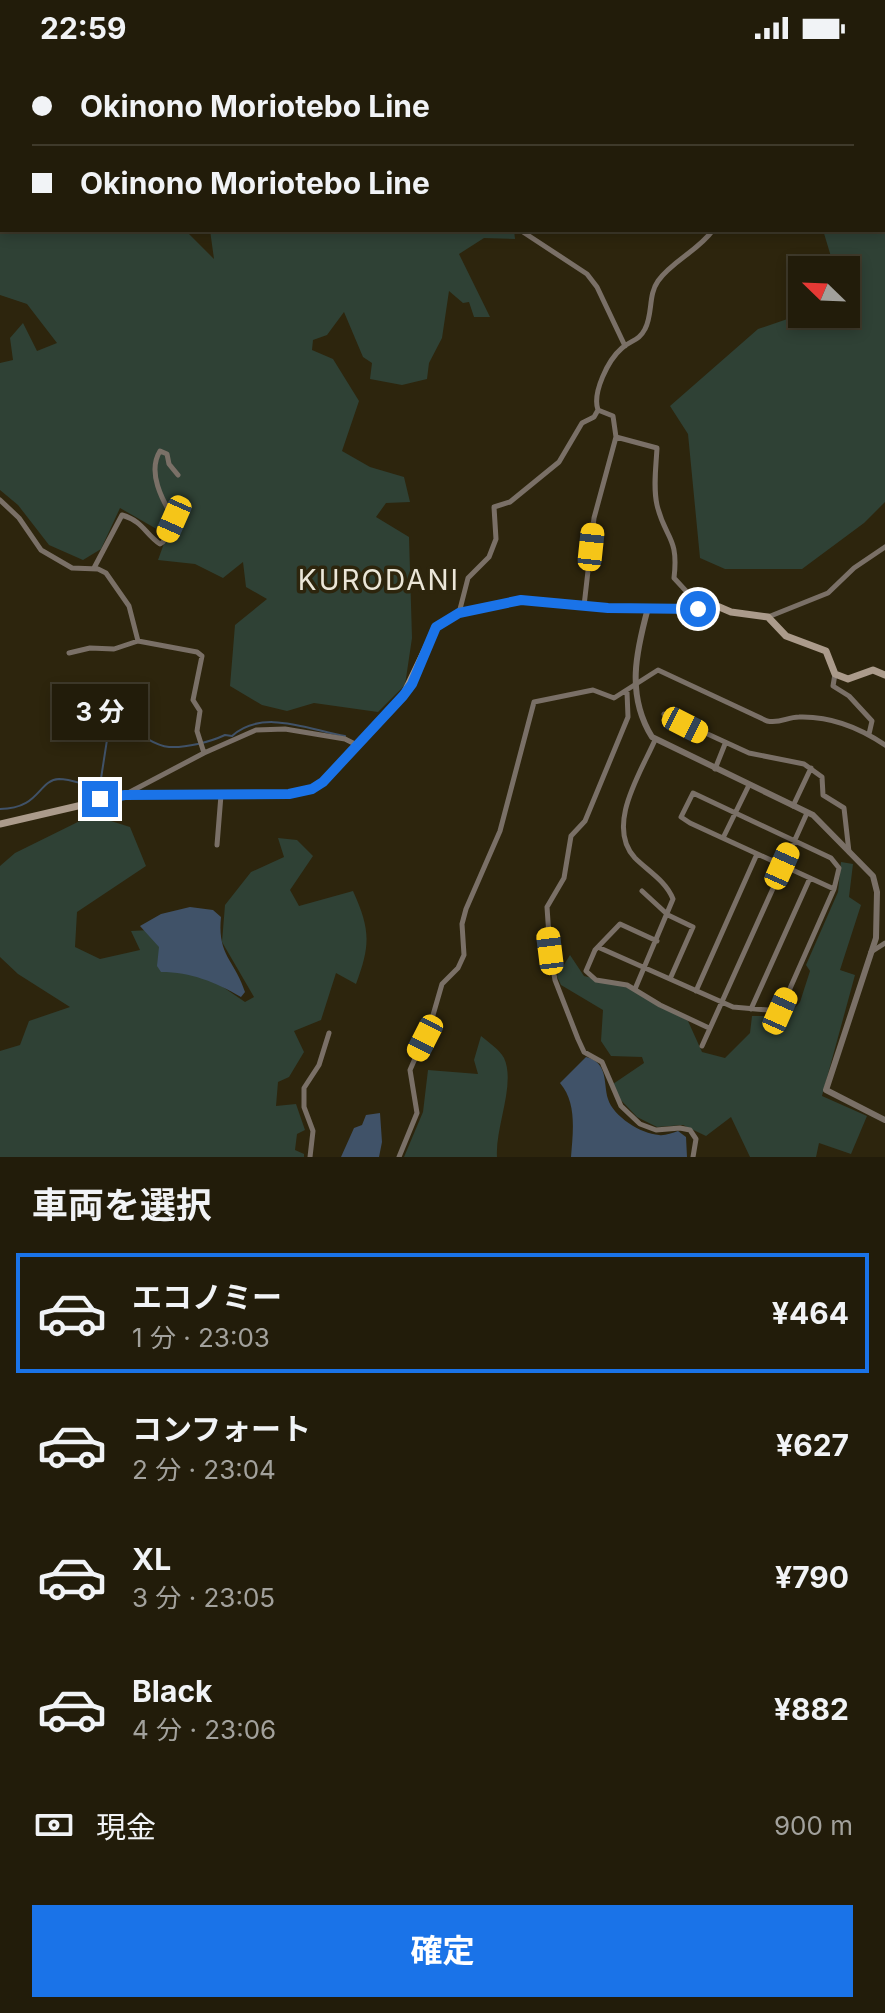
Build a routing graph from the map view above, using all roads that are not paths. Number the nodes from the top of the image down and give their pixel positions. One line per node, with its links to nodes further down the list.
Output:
1 (523, 232): 3 (street)
2 (711, 232): 3 (street)
3 (625, 346): 4 (street)
4 (598, 410): 5 (street); 13 (street)
5 (616, 437): 10 (street); 11 (street)
6 (178, 475): 9 (street)
7 (0, 500): 9 (street)
8 (885, 547): 14 (street)
9 (94, 568): 15 (street)
10 (710, 603): 12 (main road); 14 (main road)
11 (584, 606): 12 (main road); 13 (main road)
12 (648, 608): 19 (street)
13 (459, 613): 26 (main road)
14 (768, 617): 17 (main road)
15 (138, 641): 16 (street); 27 (street)
16 (69, 653)
17 (835, 674): 18 (main road); 22 (street)
18 (885, 675)
19 (636, 683): 20 (street); 22 (street); 23 (street)
20 (627, 691): 62 (street); 63 (street)
21 (664, 714): 24 (street)
22 (869, 734): 25 (street)
23 (655, 740): 29 (street); 46 (street)
24 (725, 744): 28 (street); 29 (street)
25 (885, 745)
26 (358, 746): 27 (street); 32 (main road)
27 (204, 753): 31 (street)
28 (811, 768): 33 (street); 40 (street)
29 (715, 769): 30 (street)
30 (749, 785): 33 (street); 34 (street)
31 (125, 795): 32 (main road); 36 (main road)
32 (221, 795): 39 (street)
33 (793, 806): 35 (street)
34 (736, 812): 37 (street); 37 (street); 38 (street)
35 (807, 813): 38 (street); 40 (street)
36 (0, 824)
37 (723, 838): 41 (street)
38 (794, 840): 42 (street); 44 (street)
39 (217, 845)
40 (849, 852): 50 (street)
41 (757, 854): 42 (street); 54 (street)
42 (782, 866): 43 (street); 55 (street)
43 (810, 878): 44 (street); 56 (street)
44 (834, 889): 56 (street)
45 (642, 891): 46 (street)
46 (668, 915): 47 (street); 52 (street)
47 (657, 941): 49 (street); 51 (street)
48 (885, 943): 50 (street)
49 (600, 948): 51 (street); 53 (street)
50 (871, 953): 60 (street)
51 (644, 968): 52 (street); 53 (street)
52 (670, 979): 54 (street)
53 (635, 989): 57 (street)
54 (696, 991): 55 (street)
55 (721, 1002): 56 (street); 57 (street)
56 (751, 1009)
57 (710, 1029): 59 (street)
58 (329, 1033): 61 (street)
59 (702, 1046)
60 (885, 1120)
61 (310, 1157)
62 (399, 1157)
63 (693, 1157)

